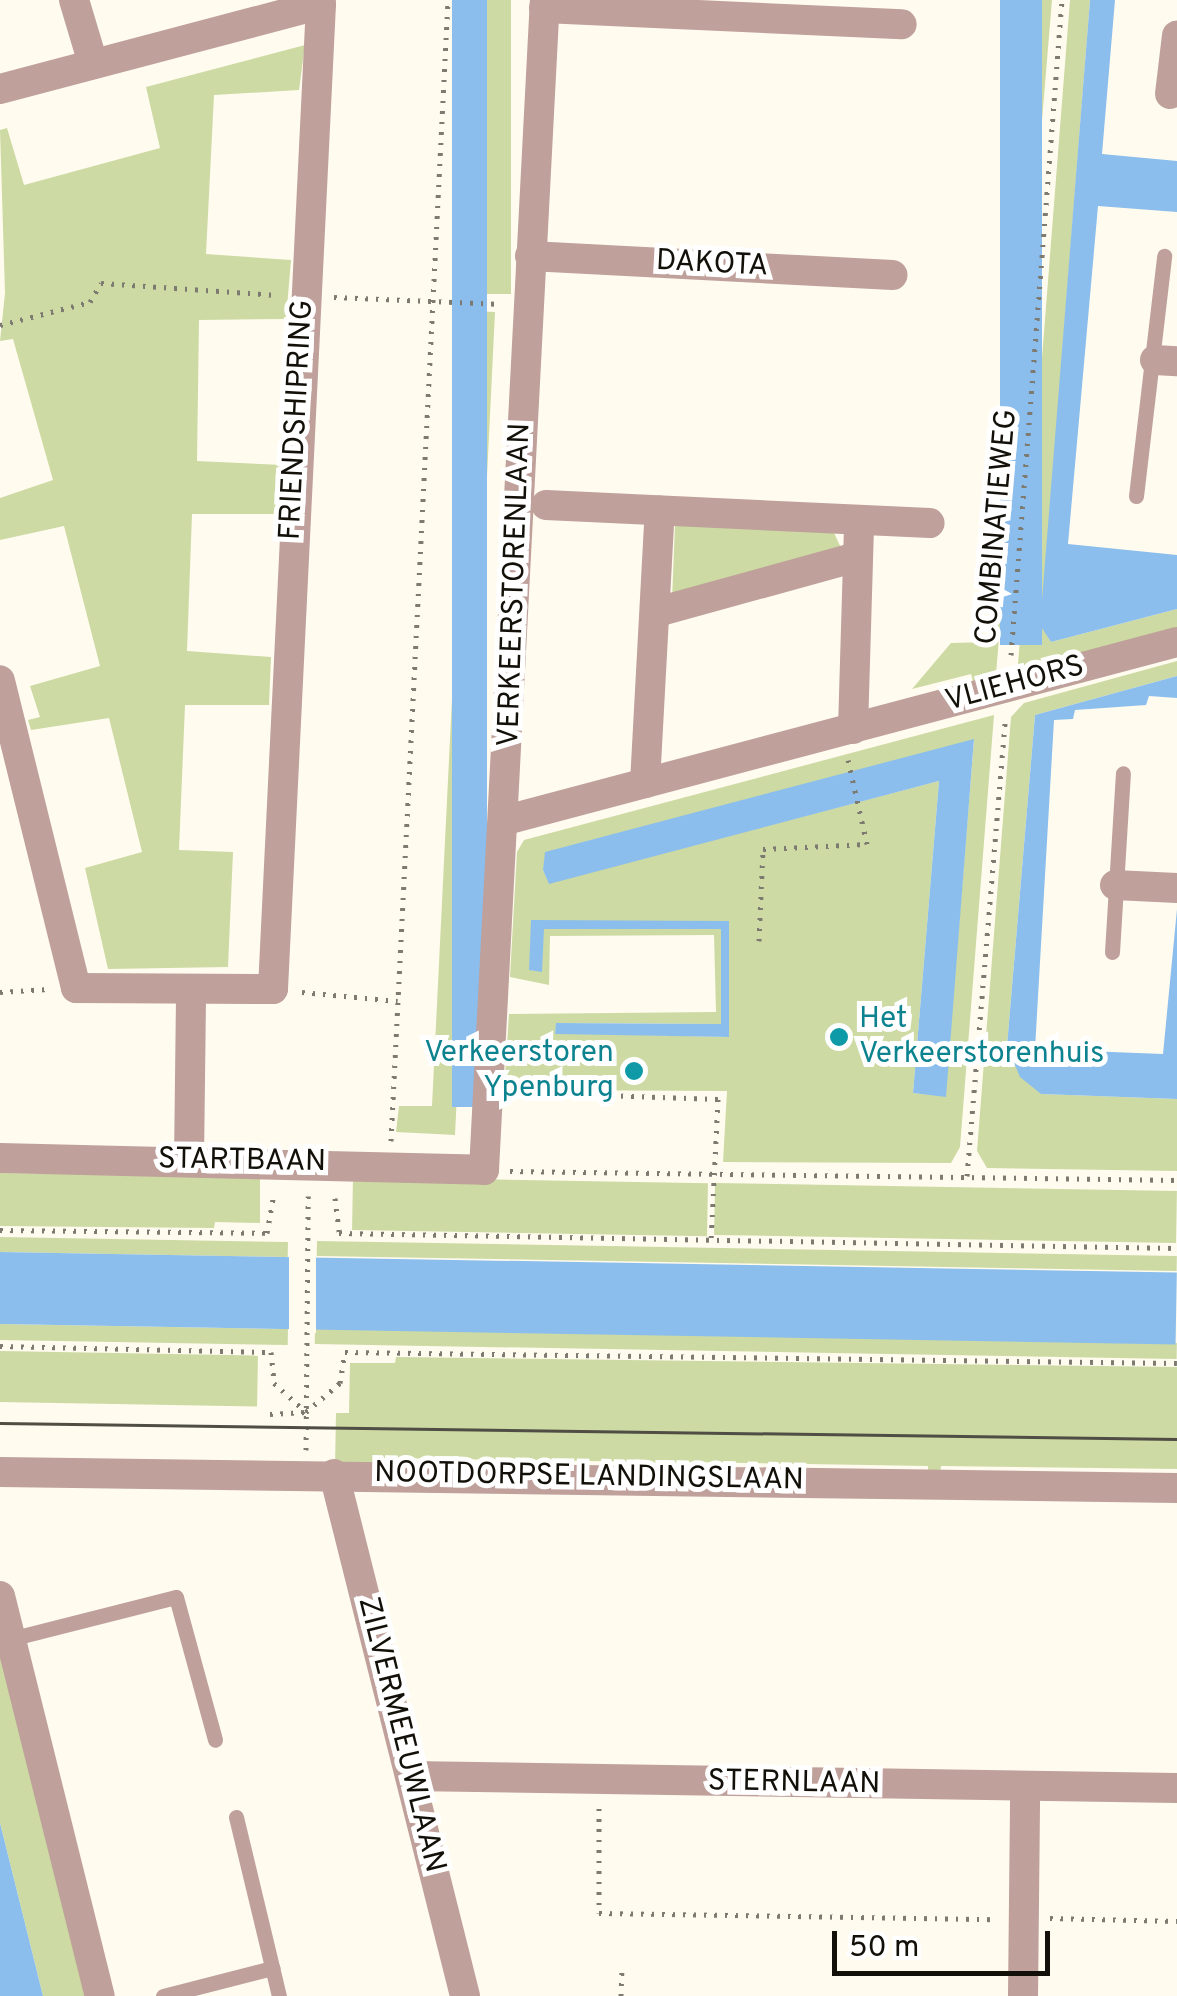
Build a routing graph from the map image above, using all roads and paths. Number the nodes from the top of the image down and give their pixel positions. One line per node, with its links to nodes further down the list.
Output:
1 (74, 0): 7 (street)
2 (448, 0): 15 (path)
3 (1062, 0): 29 (path, COMBINATIEWEG)
4 (544, 4): 5 (street); 10 (street, VERKEERSTORENLAAN)
5 (902, 24)
6 (1177, 36): 9 (street)
7 (92, 60): 8 (street, FRIENDSHIPRING); 14 (street, FRIENDSHIPRING)
8 (0, 88)
9 (1170, 94)
10 (530, 256): 12 (street, DAKOTA); 34 (street, VERKEERSTORENLAAN)
11 (1164, 256): 19 (lane)
12 (893, 275)
13 (506, 285): 17 (path)
14 (304, 296): 15 (path); 18 (path); 41 (street, FRIENDSHIPRING)
15 (432, 301): 16 (path); 43 (path)
16 (486, 303)
17 (504, 324)
18 (0, 325)
19 (1166, 361): 20 (lane)
20 (1136, 496)
21 (546, 504): 22 (street)
22 (660, 510): 23 (street); 26 (street)
23 (859, 522): 24 (street); 25 (street)
24 (930, 523)
25 (856, 557): 26 (street); 30 (street)
26 (658, 612): 33 (street)
27 (1177, 642): 29 (street, VLIEHORS)
28 (0, 680): 39 (street)
29 (1008, 687): 30 (street, VLIEHORS); 51 (path, COMBINATIEWEG)
30 (853, 728): 33 (street, VLIEHORS)
31 (849, 762): 37 (path)
32 (1124, 772): 35 (lane)
33 (645, 783): 34 (street, VLIEHORS)
34 (506, 820): 44 (street, VERKEERSTORENLAAN)
35 (1115, 885): 36 (street); 38 (lane)
36 (1171, 888)
37 (759, 941)
38 (1112, 952)
39 (76, 988): 40 (street); 42 (path)
40 (190, 989): 41 (street); 48 (street)
41 (272, 989): 43 (path)
42 (0, 992)
43 (398, 1000): 46 (path)
44 (490, 1084): 49 (street, VERKEERSTORENLAAN); 50 (path)
45 (373, 1140): 46 (path)
46 (398, 1148): 48 (street, STARTBAAN); 49 (street, STARTBAAN)
47 (0, 1158): 48 (street, STARTBAAN)
48 (189, 1160)
49 (484, 1170): 50 (path)
50 (714, 1174): 51 (path); 55 (path)
51 (967, 1176): 52 (path)
52 (1177, 1180)
53 (308, 1205): 59 (path)
54 (0, 1230): 55 (path)
55 (710, 1242): 56 (path)
56 (1177, 1248)
57 (0, 1346): 59 (path)
58 (1177, 1363): 59 (path)
59 (306, 1412): 60 (path); 62 (path)
60 (270, 1414)
61 (0, 1472): 62 (street, NOOTDORPSE LANDINGSLAAN)
62 (320, 1474): 63 (street, NOOTDORPSE LANDINGSLAAN); 67 (street, ZILVERMEEUWLAAN)
63 (1177, 1488)
64 (0, 1596): 65 (street)
65 (10, 1639): 66 (lane); 76 (street)
66 (215, 1740)
67 (410, 1776): 68 (street, STERNLAAN); 79 (street, ZILVERMEEUWLAAN)
68 (600, 1780): 70 (street, STERNLAAN); 72 (path)
69 (1177, 1788): 70 (street, STERNLAAN)
70 (1024, 1790): 72 (street)
71 (236, 1817): 74 (lane)
72 (1035, 1918): 73 (path); 81 (street)
73 (1177, 1920)
74 (272, 1968): 77 (lane); 78 (lane)
75 (622, 1971): 80 (path)
76 (100, 1996)
77 (163, 1996)
78 (279, 1996)
79 (466, 1996)
80 (622, 1996)
81 (1023, 1996)

